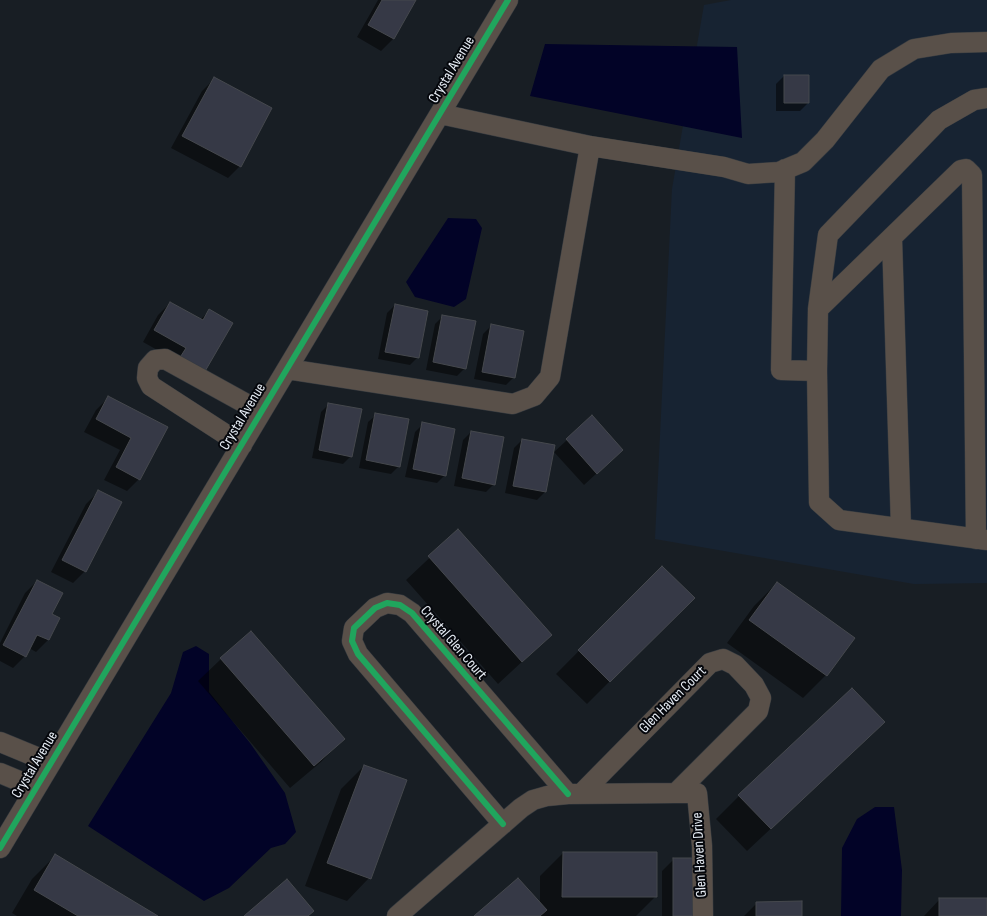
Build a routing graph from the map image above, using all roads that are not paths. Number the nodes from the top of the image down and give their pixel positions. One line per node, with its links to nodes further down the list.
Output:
1 (508, 0): 4 (street, Crystal Avenue)
2 (987, 42): 6 (street)
3 (987, 98): 8 (street)
4 (440, 114): 5 (street); 9 (street, Crystal Avenue)
5 (590, 146): 6 (street); 9 (street)
6 (785, 169): 10 (street)
7 (892, 238): 8 (street); 13 (street); 14 (street)
8 (818, 310): 10 (street)
9 (287, 369): 11 (street, Crystal Avenue)
10 (817, 371): 13 (street)
11 (261, 412): 12 (street, Crystal Avenue); 12 (street)
12 (242, 445): 16 (street, Crystal Avenue)
13 (901, 528): 14 (street)
14 (982, 539)
15 (0, 742): 16 (street)
16 (51, 763): 18 (street, Crystal Avenue)
17 (0, 773): 18 (street)
18 (36, 788): 22 (street, Crystal Avenue)
19 (575, 794): 20 (street); 20 (street, Glen Haven Court); 21 (street); 21 (street, Crystal Glen Court)
20 (676, 794): 24 (street, Glen Haven Drive)
21 (502, 824): 23 (street)
22 (0, 848)
23 (397, 916)
24 (703, 916)

